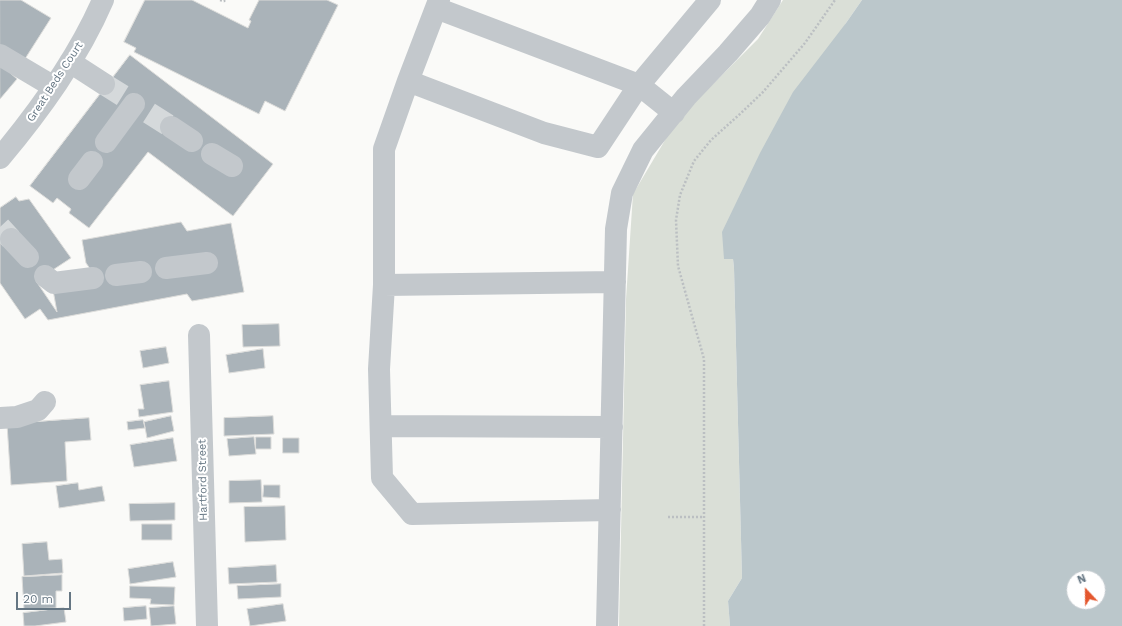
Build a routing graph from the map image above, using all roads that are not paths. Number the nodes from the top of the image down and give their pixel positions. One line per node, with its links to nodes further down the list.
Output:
1 (103, 0): 6 (street, Great Beds Court)
2 (710, 0): 9 (street)
3 (770, 0): 12 (street)
4 (438, 4): 7 (street); 9 (street)
5 (0, 55): 10 (street)
6 (70, 62): 8 (street); 10 (street, Great Beds Court)
7 (408, 81): 9 (street); 30 (street)
8 (104, 84)
9 (639, 85): 12 (street)
10 (54, 87): 17 (street, Great Beds Court)
11 (137, 105): 15 (street)
12 (674, 113): 29 (street)
13 (171, 127): 14 (street)
14 (192, 141)
15 (106, 142)
16 (212, 154): 19 (street)
17 (0, 158)
18 (92, 162): 20 (street)
19 (232, 166)
20 (79, 179)
21 (11, 239): 22 (street)
22 (28, 258)
23 (207, 263): 24 (street)
24 (166, 268)
25 (141, 272): 26 (street)
26 (116, 275)
27 (45, 276): 28 (street)
28 (92, 278)
29 (615, 282): 30 (street); 35 (street)
30 (384, 285): 34 (street)
31 (199, 334): 37 (street, Hartford Street)
32 (45, 402): 33 (street)
33 (0, 418)
34 (381, 426): 35 (street); 36 (street)
35 (612, 427): 36 (street)
36 (610, 510): 38 (street)
37 (207, 626)
38 (607, 626)

